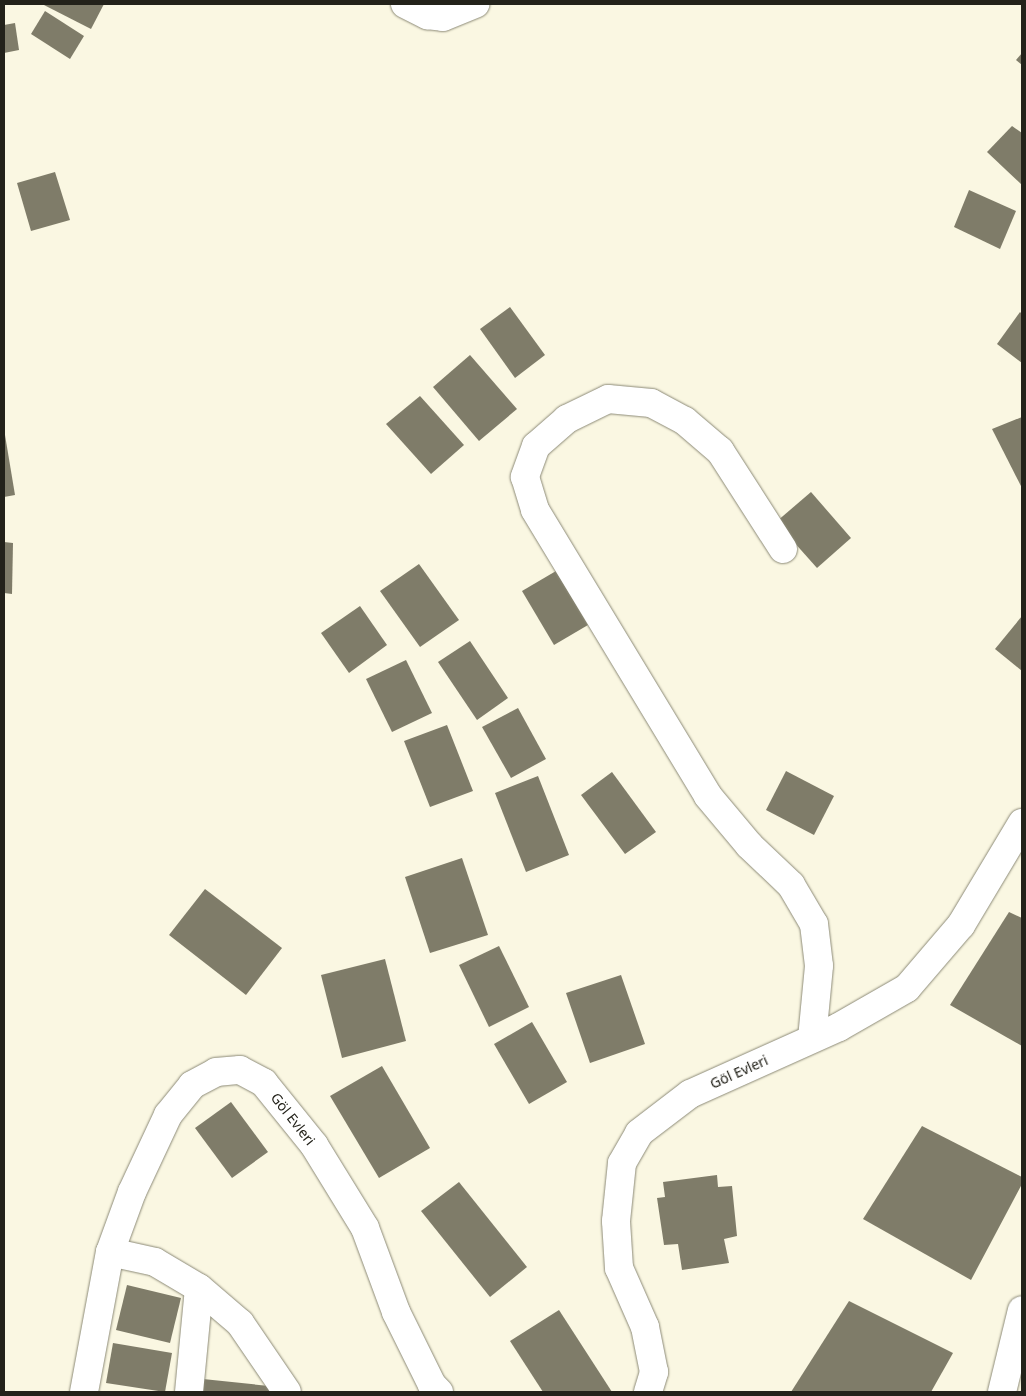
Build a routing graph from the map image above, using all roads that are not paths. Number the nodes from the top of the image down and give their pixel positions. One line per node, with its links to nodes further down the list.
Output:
1 (405, 4): 2 (street)
2 (475, 4)
3 (783, 549): 5 (street)
4 (1022, 823): 5 (street, Göl Evleri)
5 (812, 1039): 13 (street, Göl Evleri)
6 (110, 1252): 7 (street); 9 (street, Göl Evleri); 12 (street, Göl Evleri)
7 (198, 1288): 10 (street); 11 (street)
8 (1022, 1310): 14 (street)
9 (84, 1392)
10 (189, 1392)
11 (287, 1392)
12 (439, 1392)
13 (648, 1392)
14 (1002, 1392)

